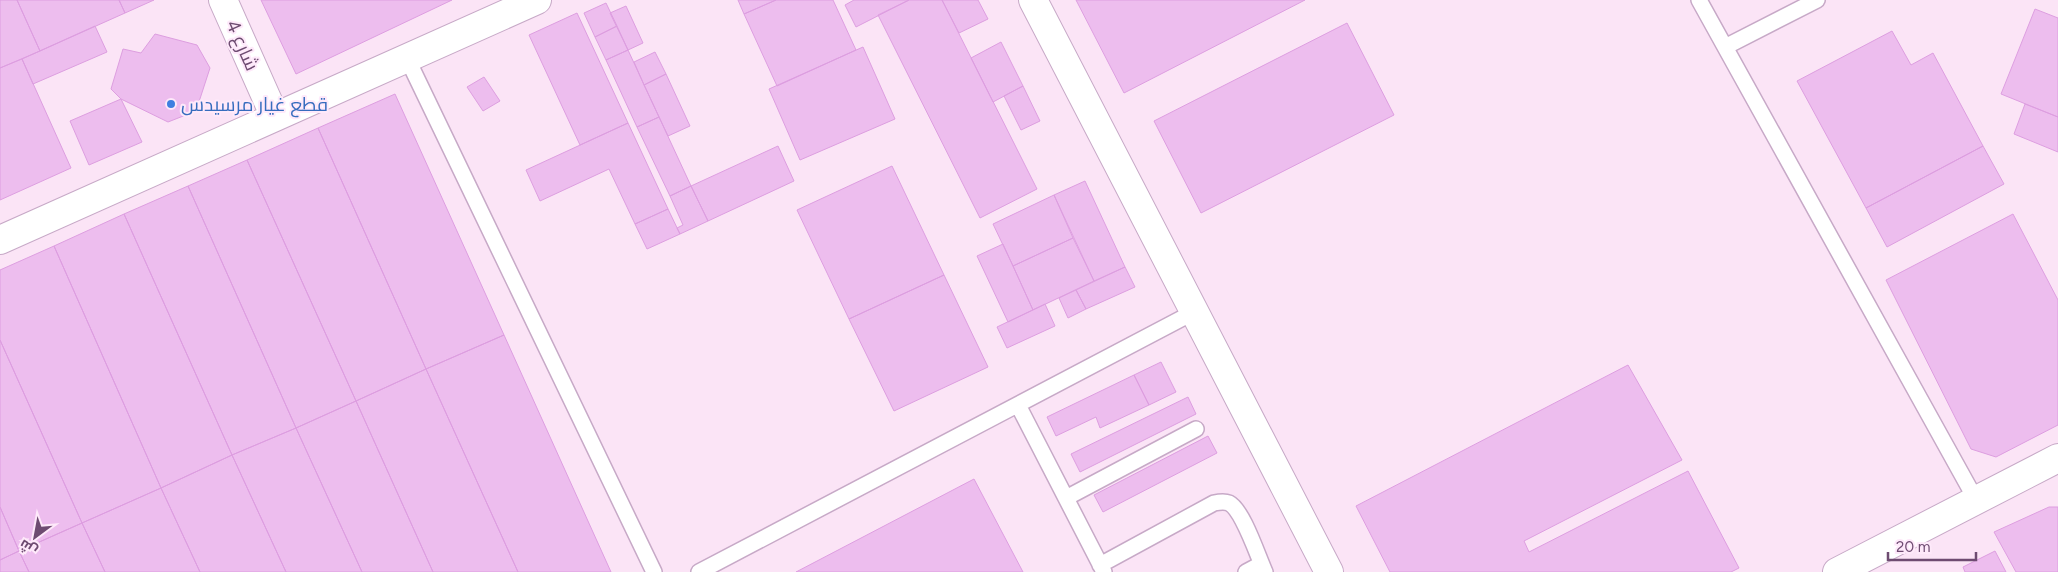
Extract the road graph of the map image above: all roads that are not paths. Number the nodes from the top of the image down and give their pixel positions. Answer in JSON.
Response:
{"nodes":[{"id":1,"x":223,"y":0,"type":"edge"},
{"id":2,"x":537,"y":0,"type":"edge"},
{"id":3,"x":1033,"y":0,"type":"edge"},
{"id":4,"x":1699,"y":0,"type":"edge"},
{"id":5,"x":1817,"y":0,"type":"edge"},
{"id":6,"x":1724,"y":47,"type":"junction"},
{"id":7,"x":407,"y":58,"type":"junction"},
{"id":8,"x":275,"y":116,"type":"junction"},
{"id":9,"x":0,"y":240,"type":"edge"},
{"id":10,"x":1194,"y":312,"type":"junction"},
{"id":11,"x":1018,"y":405,"type":"junction"},
{"id":12,"x":1196,"y":429,"type":"dead end"},
{"id":13,"x":2058,"y":458,"type":"edge"},
{"id":14,"x":1066,"y":498,"type":"junction"},
{"id":15,"x":1976,"y":500,"type":"junction"},
{"id":16,"x":1263,"y":568,"type":"edge"},
{"id":17,"x":1102,"y":569,"type":"edge"},
{"id":18,"x":654,"y":572,"type":"edge"},
{"id":19,"x":699,"y":572,"type":"edge"},
{"id":20,"x":1246,"y":572,"type":"edge"},
{"id":21,"x":1329,"y":572,"type":"edge"},
{"id":22,"x":1837,"y":572,"type":"edge"}],
"edges":[{"from":1,"to":8,"type":"street","name":"شارع 4"},
{"from":2,"to":7,"type":"street"},
{"from":3,"to":10,"type":"street"},
{"from":4,"to":6,"type":"lane"},
{"from":5,"to":6,"type":"lane"},
{"from":6,"to":15,"type":"lane"},
{"from":7,"to":8,"type":"street"},
{"from":7,"to":18,"type":"lane"},
{"from":8,"to":9,"type":"street"},
{"from":10,"to":11,"type":"lane"},
{"from":10,"to":21,"type":"street"},
{"from":11,"to":14,"type":"lane"},
{"from":11,"to":19,"type":"lane"},
{"from":12,"to":14,"type":"lane"},
{"from":13,"to":15,"type":"street"},
{"from":14,"to":17,"type":"lane"},
{"from":15,"to":22,"type":"street"},
{"from":16,"to":17,"type":"lane"},
{"from":16,"to":20,"type":"lane"}]}
